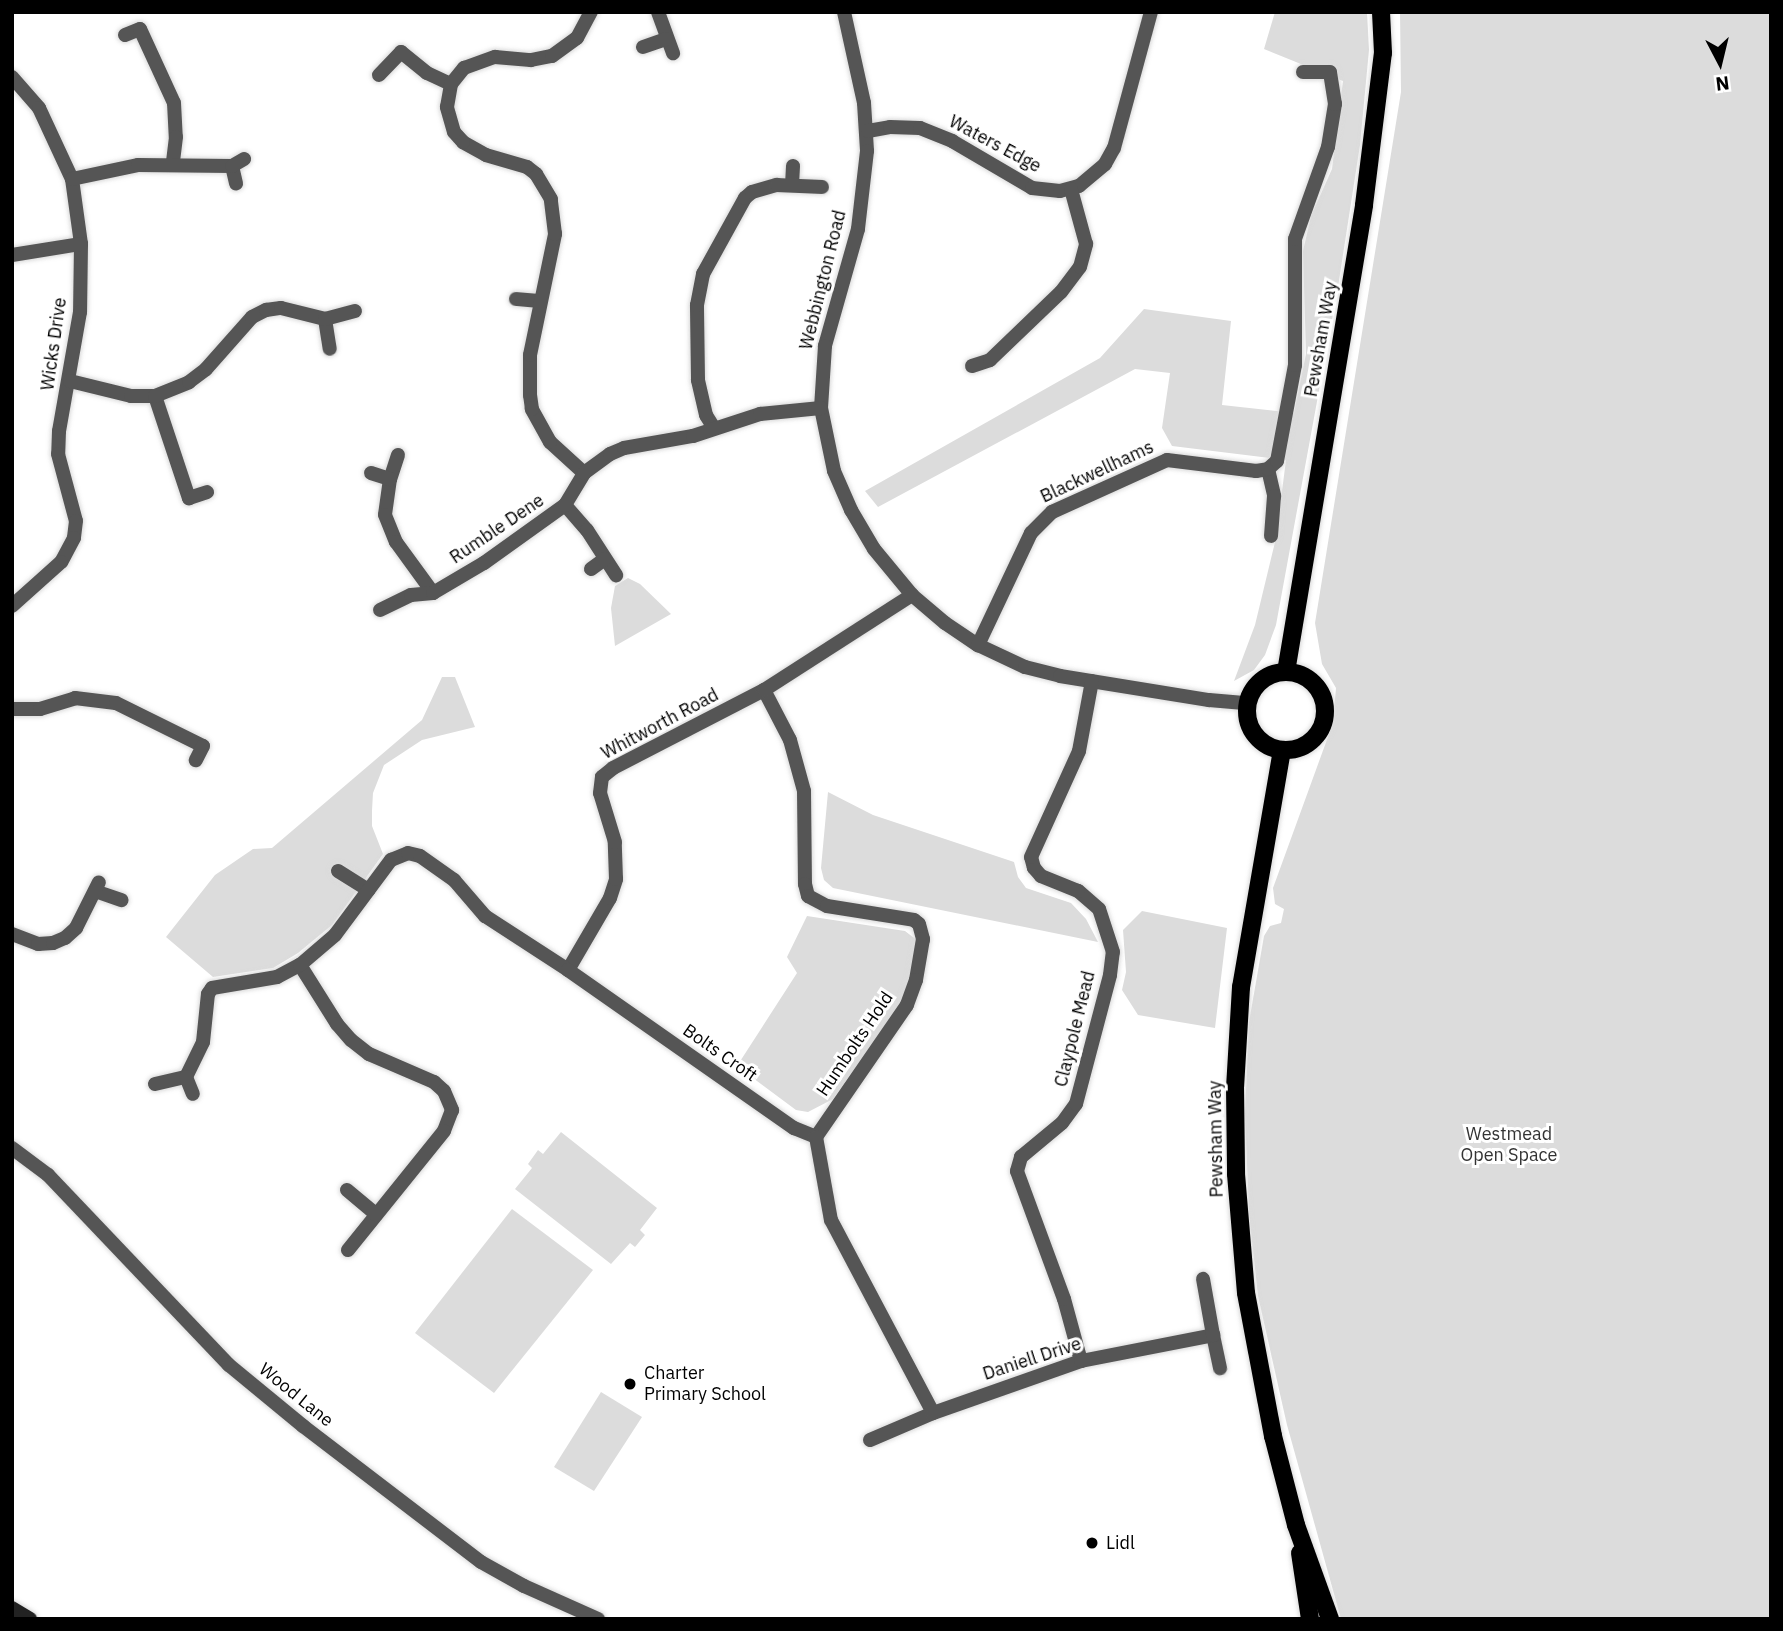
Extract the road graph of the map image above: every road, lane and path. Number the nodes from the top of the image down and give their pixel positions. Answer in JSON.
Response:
{"nodes":[{"id":1,"x":591,"y":12,"type":"edge"},
{"id":2,"x":658,"y":12,"type":"edge"},
{"id":3,"x":844,"y":12,"type":"edge"},
{"id":4,"x":1151,"y":12,"type":"edge"},
{"id":5,"x":1381,"y":12,"type":"edge"},
{"id":6,"x":125,"y":35,"type":"dead end"},
{"id":7,"x":666,"y":39,"type":"junction"},
{"id":8,"x":643,"y":47,"type":"dead end"},
{"id":9,"x":673,"y":53,"type":"dead end"},
{"id":10,"x":1303,"y":72,"type":"dead end"},
{"id":11,"x":379,"y":75,"type":"dead end"},
{"id":12,"x":12,"y":77,"type":"edge"},
{"id":13,"x":451,"y":84,"type":"junction"},
{"id":14,"x":868,"y":131,"type":"junction"},
{"id":15,"x":173,"y":163,"type":"junction"},
{"id":16,"x":793,"y":166,"type":"dead end"},
{"id":17,"x":72,"y":179,"type":"junction"},
{"id":18,"x":236,"y":184,"type":"dead end"},
{"id":19,"x":793,"y":184,"type":"junction"},
{"id":20,"x":822,"y":187,"type":"dead end"},
{"id":21,"x":1071,"y":189,"type":"junction"},
{"id":22,"x":81,"y":244,"type":"junction"},
{"id":23,"x":12,"y":255,"type":"edge"},
{"id":24,"x":516,"y":299,"type":"dead end"},
{"id":25,"x":538,"y":301,"type":"junction"},
{"id":26,"x":355,"y":311,"type":"dead end"},
{"id":27,"x":325,"y":319,"type":"junction"},
{"id":28,"x":330,"y":349,"type":"dead end"},
{"id":29,"x":972,"y":366,"type":"dead end"},
{"id":30,"x":70,"y":381,"type":"junction"},
{"id":31,"x":155,"y":396,"type":"junction"},
{"id":32,"x":821,"y":408,"type":"junction"},
{"id":33,"x":714,"y":428,"type":"junction"},
{"id":34,"x":398,"y":455,"type":"dead end"},
{"id":35,"x":1268,"y":469,"type":"junction"},
{"id":36,"x":583,"y":473,"type":"junction"},
{"id":37,"x":371,"y":474,"type":"dead end"},
{"id":38,"x":390,"y":479,"type":"junction"},
{"id":39,"x":207,"y":492,"type":"dead end"},
{"id":40,"x":565,"y":505,"type":"junction"},
{"id":41,"x":1270,"y":537,"type":"dead end"},
{"id":42,"x":606,"y":559,"type":"junction"},
{"id":43,"x":590,"y":569,"type":"dead end"},
{"id":44,"x":616,"y":575,"type":"dead end"},
{"id":45,"x":433,"y":593,"type":"junction"},
{"id":46,"x":912,"y":595,"type":"junction"},
{"id":47,"x":12,"y":606,"type":"edge"},
{"id":48,"x":380,"y":610,"type":"dead end"},
{"id":49,"x":978,"y":645,"type":"junction"},
{"id":50,"x":1286,"y":672,"type":"junction"},
{"id":51,"x":1092,"y":681,"type":"junction"},
{"id":52,"x":765,"y":690,"type":"junction"},
{"id":53,"x":1247,"y":703,"type":"junction"},
{"id":54,"x":12,"y":709,"type":"edge"},
{"id":55,"x":1282,"y":750,"type":"junction"},
{"id":56,"x":196,"y":760,"type":"dead end"},
{"id":57,"x":338,"y":871,"type":"dead end"},
{"id":58,"x":368,"y":890,"type":"junction"},
{"id":59,"x":121,"y":900,"type":"dead end"},
{"id":60,"x":12,"y":934,"type":"edge"},
{"id":61,"x":300,"y":965,"type":"junction"},
{"id":62,"x":568,"y":970,"type":"junction"},
{"id":63,"x":186,"y":1077,"type":"junction"},
{"id":64,"x":155,"y":1084,"type":"dead end"},
{"id":65,"x":192,"y":1094,"type":"dead end"},
{"id":66,"x":816,"y":1137,"type":"junction"},
{"id":67,"x":12,"y":1148,"type":"edge"},
{"id":68,"x":347,"y":1190,"type":"dead end"},
{"id":69,"x":376,"y":1214,"type":"junction"},
{"id":70,"x":348,"y":1250,"type":"dead end"},
{"id":71,"x":1203,"y":1279,"type":"dead end"},
{"id":72,"x":1213,"y":1335,"type":"junction"},
{"id":73,"x":1080,"y":1361,"type":"junction"},
{"id":74,"x":1220,"y":1368,"type":"dead end"},
{"id":75,"x":933,"y":1413,"type":"junction"},
{"id":76,"x":870,"y":1440,"type":"dead end"},
{"id":77,"x":1296,"y":1525,"type":"junction"},
{"id":78,"x":12,"y":1608,"type":"edge"},
{"id":79,"x":30,"y":1619,"type":"edge"},
{"id":80,"x":598,"y":1619,"type":"edge"},
{"id":81,"x":1310,"y":1619,"type":"edge"},
{"id":82,"x":1330,"y":1619,"type":"edge"}],
"edges":[{"from":1,"to":13,"type":"street"},
{"from":2,"to":7,"type":"street"},
{"from":3,"to":14,"type":"street","name":"Webbington Road"},
{"from":4,"to":21,"type":"street"},
{"from":5,"to":50,"type":"main road","name":"Pewsham Way"},
{"from":6,"to":15,"type":"street"},
{"from":7,"to":8,"type":"street"},
{"from":7,"to":9,"type":"street"},
{"from":10,"to":35,"type":"street"},
{"from":11,"to":13,"type":"street"},
{"from":12,"to":17,"type":"street","name":"Wicks Drive"},
{"from":13,"to":25,"type":"street"},
{"from":14,"to":21,"type":"street","name":"Waters Edge"},
{"from":14,"to":32,"type":"street","name":"Webbington Road"},
{"from":15,"to":17,"type":"street"},
{"from":15,"to":18,"type":"street"},
{"from":16,"to":19,"type":"street"},
{"from":17,"to":22,"type":"street","name":"Wicks Drive"},
{"from":19,"to":20,"type":"street"},
{"from":19,"to":33,"type":"street"},
{"from":21,"to":29,"type":"street"},
{"from":22,"to":23,"type":"street"},
{"from":22,"to":30,"type":"street","name":"Wicks Drive"},
{"from":24,"to":25,"type":"street"},
{"from":25,"to":36,"type":"street"},
{"from":26,"to":27,"type":"street"},
{"from":27,"to":28,"type":"street"},
{"from":27,"to":31,"type":"street"},
{"from":30,"to":31,"type":"street"},
{"from":30,"to":47,"type":"street","name":"Wicks Drive"},
{"from":31,"to":39,"type":"street"},
{"from":32,"to":33,"type":"street"},
{"from":32,"to":46,"type":"street","name":"Webbington Road"},
{"from":33,"to":36,"type":"street"},
{"from":34,"to":38,"type":"street"},
{"from":35,"to":41,"type":"street"},
{"from":35,"to":49,"type":"street","name":"Blackwellhams"},
{"from":36,"to":40,"type":"street","name":"Rumble Dene"},
{"from":37,"to":38,"type":"street"},
{"from":38,"to":45,"type":"street"},
{"from":40,"to":42,"type":"street"},
{"from":40,"to":45,"type":"street","name":"Rumble Dene"},
{"from":42,"to":43,"type":"street"},
{"from":42,"to":44,"type":"street"},
{"from":45,"to":48,"type":"street","name":"Rumble Dene"},
{"from":46,"to":49,"type":"street","name":"Webbington Road"},
{"from":46,"to":52,"type":"street","name":"Whitworth Road"},
{"from":49,"to":51,"type":"street","name":"Webbington Road"},
{"from":50,"to":53,"type":"main road"},
{"from":50,"to":55,"type":"main road"},
{"from":51,"to":53,"type":"street","name":"Webbington Road"},
{"from":51,"to":73,"type":"street","name":"Claypole Mead"},
{"from":52,"to":62,"type":"street","name":"Whitworth Road"},
{"from":52,"to":66,"type":"street","name":"Humbolts Hold"},
{"from":53,"to":55,"type":"main road"},
{"from":54,"to":56,"type":"street"},
{"from":55,"to":77,"type":"main road","name":"Pewsham Way"},
{"from":57,"to":58,"type":"street"},
{"from":58,"to":61,"type":"street","name":"Bolts Croft"},
{"from":58,"to":62,"type":"street","name":"Bolts Croft"},
{"from":59,"to":60,"type":"street"},
{"from":61,"to":63,"type":"street","name":"Bolts Croft"},
{"from":61,"to":69,"type":"street"},
{"from":62,"to":66,"type":"street","name":"Bolts Croft"},
{"from":63,"to":64,"type":"street"},
{"from":63,"to":65,"type":"street"},
{"from":66,"to":75,"type":"street"},
{"from":67,"to":80,"type":"street","name":"Wood Lane"},
{"from":68,"to":69,"type":"street"},
{"from":69,"to":70,"type":"street"},
{"from":71,"to":72,"type":"street"},
{"from":72,"to":73,"type":"street","name":"Daniell Drive"},
{"from":72,"to":74,"type":"street"},
{"from":73,"to":75,"type":"street","name":"Daniell Drive"},
{"from":75,"to":76,"type":"street","name":"Daniell Drive"},
{"from":77,"to":81,"type":"main road","name":"Pewsham Way"},
{"from":77,"to":82,"type":"main road","name":"Pewsham Way"},
{"from":78,"to":79,"type":"street"}]}
